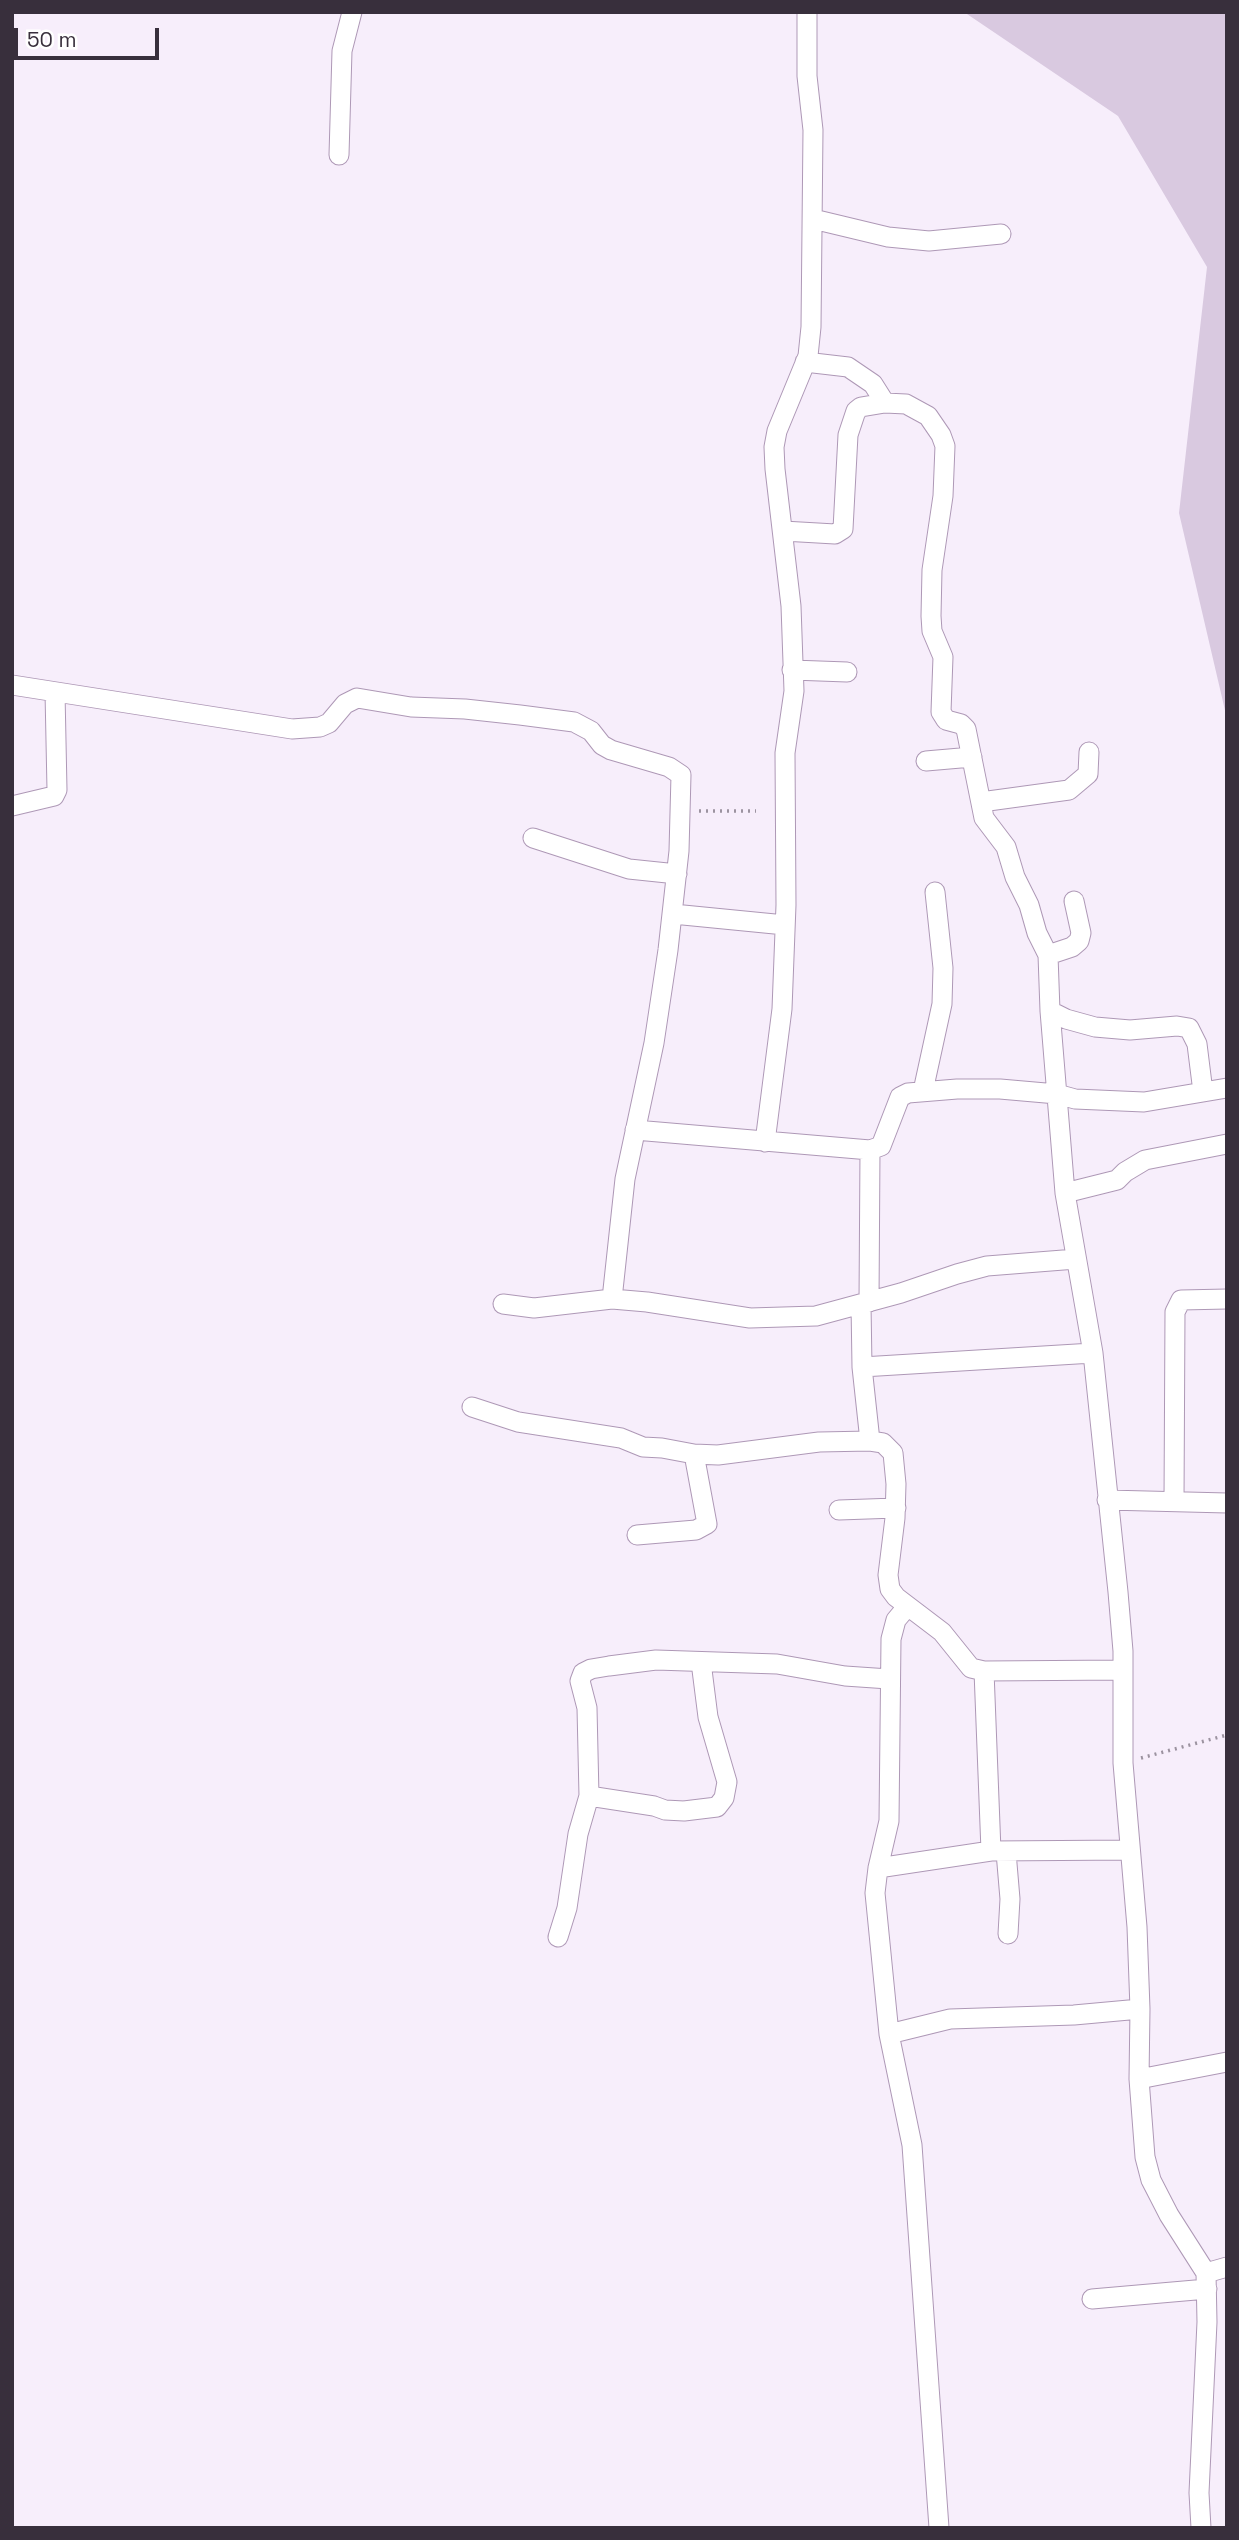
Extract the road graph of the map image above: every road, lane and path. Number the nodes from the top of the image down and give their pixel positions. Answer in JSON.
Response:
{"nodes":[{"id":1,"x":352,"y":12,"type":"edge"},
{"id":2,"x":807,"y":12,"type":"edge"},
{"id":3,"x":339,"y":155,"type":"dead end"},
{"id":4,"x":813,"y":219,"type":"junction"},
{"id":5,"x":1002,"y":234,"type":"dead end"},
{"id":6,"x":805,"y":362,"type":"junction"},
{"id":7,"x":886,"y":403,"type":"junction"},
{"id":8,"x":783,"y":531,"type":"junction"},
{"id":9,"x":792,"y":670,"type":"junction"},
{"id":10,"x":847,"y":672,"type":"dead end"},
{"id":11,"x":12,"y":685,"type":"edge"},
{"id":12,"x":55,"y":692,"type":"junction"},
{"id":13,"x":1089,"y":752,"type":"dead end"},
{"id":14,"x":972,"y":757,"type":"junction"},
{"id":15,"x":926,"y":761,"type":"dead end"},
{"id":16,"x":981,"y":802,"type":"junction"},
{"id":17,"x":12,"y":806,"type":"edge"},
{"id":18,"x":680,"y":811,"type":"junction"},
{"id":19,"x":756,"y":811,"type":"dead end"},
{"id":20,"x":533,"y":838,"type":"dead end"},
{"id":21,"x":677,"y":874,"type":"junction"},
{"id":22,"x":935,"y":892,"type":"dead end"},
{"id":23,"x":1074,"y":901,"type":"dead end"},
{"id":24,"x":673,"y":914,"type":"junction"},
{"id":25,"x":785,"y":925,"type":"junction"},
{"id":26,"x":1048,"y":955,"type":"junction"},
{"id":27,"x":1050,"y":1011,"type":"junction"},
{"id":28,"x":1227,"y":1088,"type":"edge"},
{"id":29,"x":923,"y":1091,"type":"junction"},
{"id":30,"x":1203,"y":1093,"type":"junction"},
{"id":31,"x":1057,"y":1094,"type":"junction"},
{"id":32,"x":635,"y":1130,"type":"junction"},
{"id":33,"x":765,"y":1142,"type":"junction"},
{"id":34,"x":1227,"y":1144,"type":"edge"},
{"id":35,"x":870,"y":1150,"type":"junction"},
{"id":36,"x":1065,"y":1194,"type":"junction"},
{"id":37,"x":1076,"y":1259,"type":"junction"},
{"id":38,"x":612,"y":1299,"type":"junction"},
{"id":39,"x":1227,"y":1299,"type":"edge"},
{"id":40,"x":865,"y":1303,"type":"junction"},
{"id":41,"x":503,"y":1304,"type":"dead end"},
{"id":42,"x":1093,"y":1353,"type":"junction"},
{"id":43,"x":862,"y":1367,"type":"junction"},
{"id":44,"x":472,"y":1407,"type":"dead end"},
{"id":45,"x":870,"y":1441,"type":"junction"},
{"id":46,"x":694,"y":1454,"type":"junction"},
{"id":47,"x":1107,"y":1500,"type":"junction"},
{"id":48,"x":1174,"y":1502,"type":"junction"},
{"id":49,"x":1227,"y":1503,"type":"edge"},
{"id":50,"x":896,"y":1508,"type":"junction"},
{"id":51,"x":839,"y":1510,"type":"dead end"},
{"id":52,"x":638,"y":1535,"type":"dead end"},
{"id":53,"x":907,"y":1606,"type":"junction"},
{"id":54,"x":701,"y":1662,"type":"junction"},
{"id":55,"x":1123,"y":1670,"type":"junction"},
{"id":56,"x":984,"y":1671,"type":"junction"},
{"id":57,"x":889,"y":1679,"type":"junction"},
{"id":58,"x":1227,"y":1735,"type":"edge"},
{"id":59,"x":1123,"y":1763,"type":"junction"},
{"id":60,"x":589,"y":1796,"type":"junction"},
{"id":61,"x":1130,"y":1850,"type":"junction"},
{"id":62,"x":999,"y":1851,"type":"junction"},
{"id":63,"x":878,"y":1868,"type":"junction"},
{"id":64,"x":1008,"y":1934,"type":"dead end"},
{"id":65,"x":558,"y":1937,"type":"dead end"},
{"id":66,"x":1140,"y":2009,"type":"junction"},
{"id":67,"x":888,"y":2034,"type":"junction"},
{"id":68,"x":1227,"y":2062,"type":"edge"},
{"id":69,"x":1139,"y":2079,"type":"junction"},
{"id":70,"x":1227,"y":2267,"type":"edge"},
{"id":71,"x":1206,"y":2281,"type":"junction"},
{"id":72,"x":1092,"y":2299,"type":"dead end"},
{"id":73,"x":939,"y":2528,"type":"edge"},
{"id":74,"x":1201,"y":2528,"type":"edge"}],
"edges":[{"from":1,"to":3,"type":"street"},
{"from":2,"to":4,"type":"street"},
{"from":4,"to":5,"type":"street"},
{"from":4,"to":6,"type":"street"},
{"from":6,"to":7,"type":"street"},
{"from":6,"to":8,"type":"street"},
{"from":7,"to":8,"type":"street"},
{"from":7,"to":14,"type":"street"},
{"from":8,"to":9,"type":"street"},
{"from":9,"to":10,"type":"street"},
{"from":9,"to":25,"type":"street"},
{"from":11,"to":12,"type":"street"},
{"from":12,"to":17,"type":"street"},
{"from":12,"to":18,"type":"street"},
{"from":13,"to":16,"type":"street"},
{"from":14,"to":15,"type":"street"},
{"from":14,"to":16,"type":"street"},
{"from":16,"to":26,"type":"street"},
{"from":18,"to":19,"type":"path"},
{"from":18,"to":21,"type":"street"},
{"from":20,"to":21,"type":"street"},
{"from":21,"to":24,"type":"street"},
{"from":22,"to":29,"type":"street"},
{"from":23,"to":26,"type":"street"},
{"from":24,"to":25,"type":"street"},
{"from":24,"to":32,"type":"street"},
{"from":25,"to":33,"type":"street"},
{"from":26,"to":27,"type":"street"},
{"from":27,"to":30,"type":"street"},
{"from":27,"to":31,"type":"street"},
{"from":28,"to":30,"type":"street"},
{"from":29,"to":31,"type":"street"},
{"from":29,"to":35,"type":"street"},
{"from":30,"to":31,"type":"street"},
{"from":31,"to":36,"type":"street"},
{"from":32,"to":33,"type":"street"},
{"from":32,"to":38,"type":"street"},
{"from":33,"to":35,"type":"street"},
{"from":34,"to":36,"type":"street"},
{"from":35,"to":40,"type":"street"},
{"from":36,"to":37,"type":"street"},
{"from":37,"to":40,"type":"street"},
{"from":37,"to":42,"type":"street"},
{"from":38,"to":40,"type":"street"},
{"from":38,"to":41,"type":"street"},
{"from":39,"to":48,"type":"street"},
{"from":40,"to":43,"type":"street"},
{"from":42,"to":43,"type":"street"},
{"from":42,"to":47,"type":"street"},
{"from":43,"to":45,"type":"street"},
{"from":44,"to":46,"type":"street"},
{"from":45,"to":46,"type":"street"},
{"from":45,"to":50,"type":"street"},
{"from":46,"to":52,"type":"street"},
{"from":47,"to":48,"type":"street"},
{"from":47,"to":55,"type":"street"},
{"from":48,"to":49,"type":"street"},
{"from":50,"to":51,"type":"street"},
{"from":50,"to":53,"type":"street"},
{"from":53,"to":56,"type":"street"},
{"from":53,"to":57,"type":"street"},
{"from":54,"to":57,"type":"street"},
{"from":54,"to":60,"type":"street"},
{"from":54,"to":60,"type":"street"},
{"from":55,"to":56,"type":"street"},
{"from":55,"to":59,"type":"street"},
{"from":56,"to":62,"type":"street"},
{"from":57,"to":63,"type":"street"},
{"from":58,"to":59,"type":"path"},
{"from":59,"to":61,"type":"street"},
{"from":60,"to":65,"type":"street"},
{"from":61,"to":62,"type":"street"},
{"from":61,"to":66,"type":"street"},
{"from":62,"to":63,"type":"street"},
{"from":62,"to":64,"type":"street"},
{"from":63,"to":67,"type":"street"},
{"from":66,"to":67,"type":"street"},
{"from":66,"to":69,"type":"street"},
{"from":67,"to":73,"type":"street"},
{"from":68,"to":69,"type":"street"},
{"from":69,"to":71,"type":"street"},
{"from":70,"to":71,"type":"street"},
{"from":71,"to":72,"type":"street"},
{"from":71,"to":74,"type":"street"}]}
